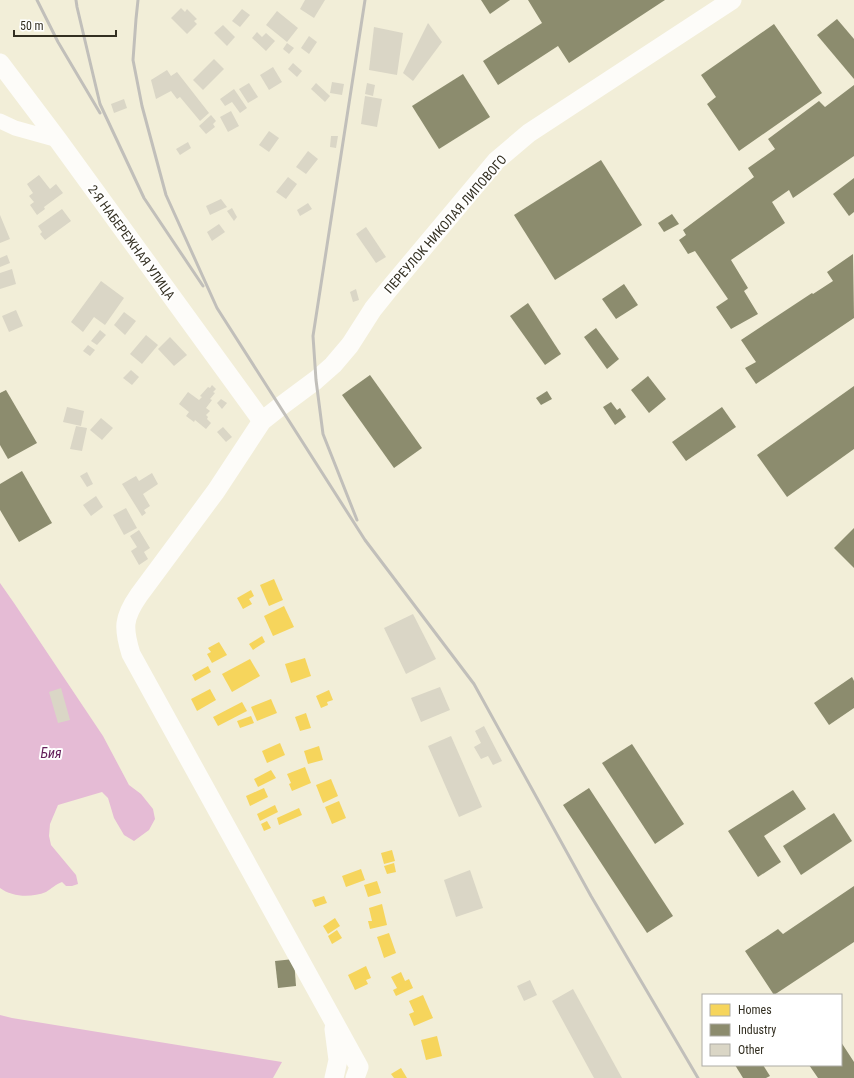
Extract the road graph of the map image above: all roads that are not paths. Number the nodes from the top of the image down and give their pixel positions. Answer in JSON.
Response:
{"nodes":[{"id":1,"x":732,"y":0,"type":"edge"},
{"id":2,"x":0,"y":63,"type":"edge"},
{"id":3,"x":0,"y":121,"type":"edge"},
{"id":4,"x":58,"y":140,"type":"junction"},
{"id":5,"x":262,"y":421,"type":"junction"},
{"id":6,"x":333,"y":1020,"type":"junction"},
{"id":7,"x":334,"y":1078,"type":"edge"},
{"id":8,"x":355,"y":1078,"type":"edge"}],
"edges":[{"from":1,"to":5,"type":"street","name":"ПЕРЕУЛОК НИКОЛАЯ ЛИПОВОГО"},
{"from":2,"to":4,"type":"street","name":"2-Я НАБЕРЕЖНАЯ УЛИЦА"},
{"from":3,"to":4,"type":"street"},
{"from":4,"to":5,"type":"street","name":"2-Я НАБЕРЕЖНАЯ УЛИЦА"},
{"from":5,"to":6,"type":"street","name":"ПЕРЕУЛОК НИКОЛАЯ ЛИПОВОГО"},
{"from":6,"to":7,"type":"street"},
{"from":6,"to":8,"type":"street","name":"ПЕРЕУЛОК НИКОЛАЯ ЛИПОВОГО"}]}
